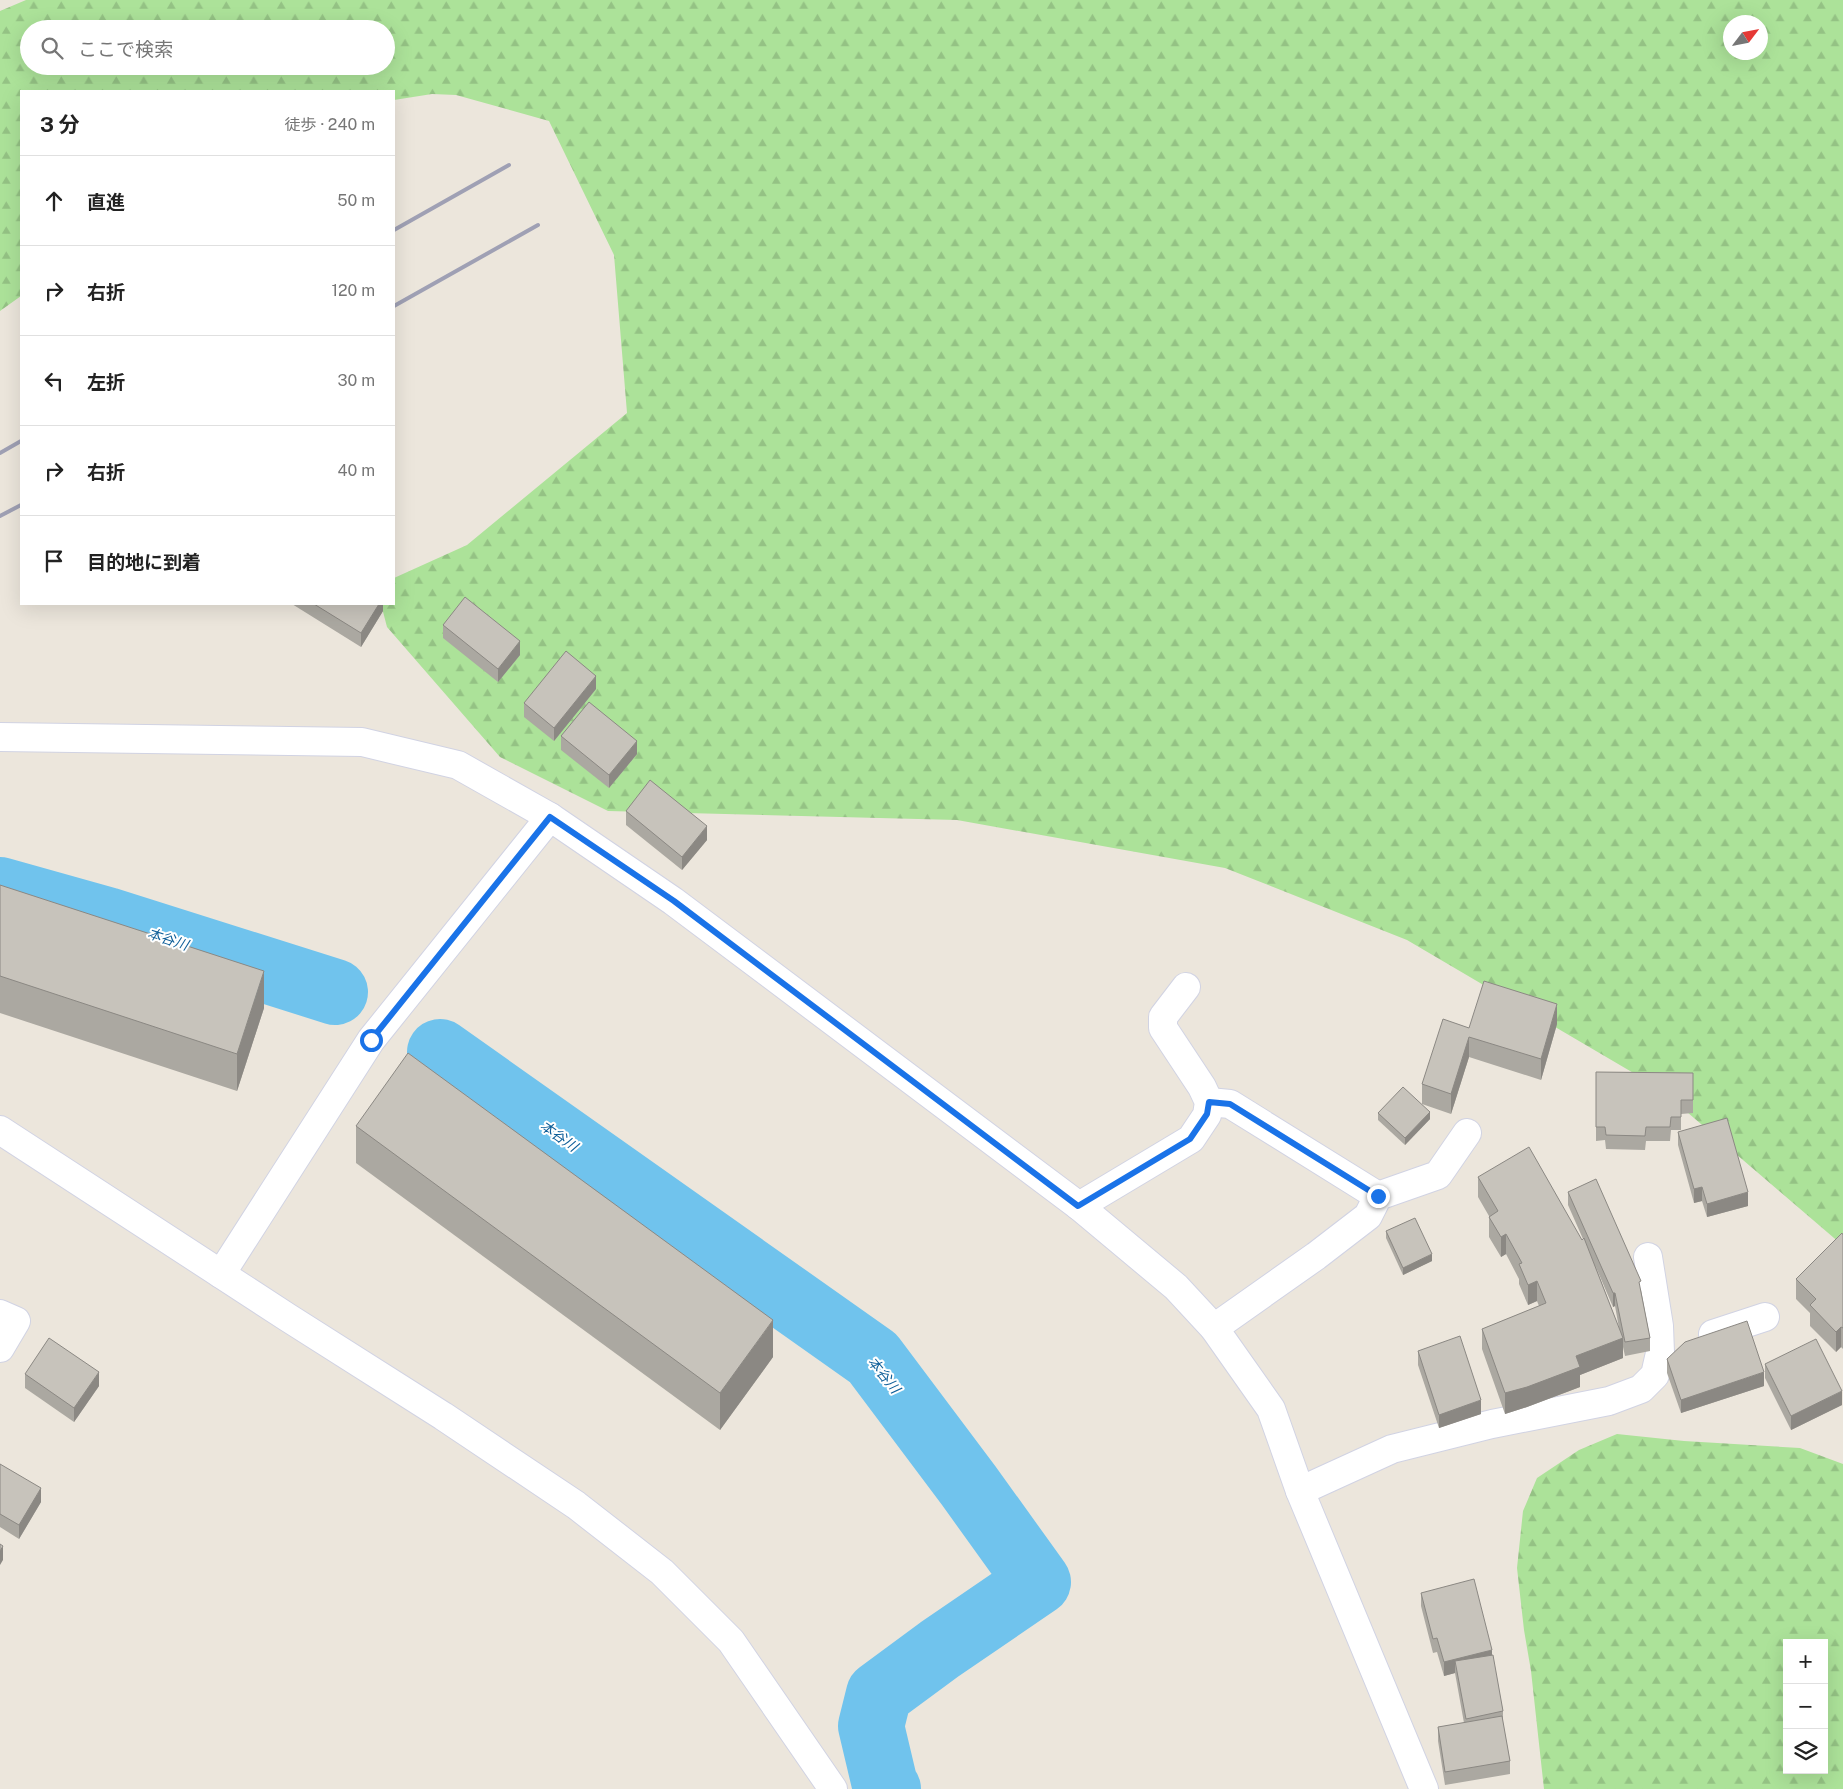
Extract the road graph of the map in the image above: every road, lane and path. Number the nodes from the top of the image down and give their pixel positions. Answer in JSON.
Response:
{"nodes":[{"id":1,"x":0,"y":737,"type":"edge"},
{"id":2,"x":550,"y":817,"type":"junction"},
{"id":3,"x":1186,"y":987,"type":"dead end"},
{"id":4,"x":1209,"y":1102,"type":"junction"},
{"id":5,"x":0,"y":1130,"type":"edge"},
{"id":6,"x":1467,"y":1133,"type":"dead end"},
{"id":7,"x":1378,"y":1196,"type":"junction"},
{"id":8,"x":1078,"y":1206,"type":"junction"},
{"id":9,"x":1648,"y":1257,"type":"dead end"},
{"id":10,"x":221,"y":1274,"type":"junction"},
{"id":11,"x":0,"y":1314,"type":"edge"},
{"id":12,"x":1765,"y":1317,"type":"dead end"},
{"id":13,"x":1214,"y":1328,"type":"junction"},
{"id":14,"x":0,"y":1348,"type":"edge"},
{"id":15,"x":1660,"y":1353,"type":"junction"},
{"id":16,"x":1300,"y":1491,"type":"junction"},
{"id":17,"x":833,"y":1789,"type":"edge"},
{"id":18,"x":1424,"y":1789,"type":"edge"}],
"edges":[{"from":1,"to":2,"type":"street"},
{"from":2,"to":8,"type":"street"},
{"from":2,"to":10,"type":"street"},
{"from":3,"to":4,"type":"street"},
{"from":4,"to":7,"type":"street"},
{"from":4,"to":8,"type":"street"},
{"from":5,"to":10,"type":"street"},
{"from":6,"to":7,"type":"street"},
{"from":7,"to":13,"type":"street"},
{"from":8,"to":13,"type":"street"},
{"from":9,"to":15,"type":"street"},
{"from":10,"to":17,"type":"street"},
{"from":11,"to":14,"type":"street"},
{"from":12,"to":15,"type":"street"},
{"from":13,"to":16,"type":"street"},
{"from":15,"to":16,"type":"street"},
{"from":16,"to":18,"type":"street"}]}
